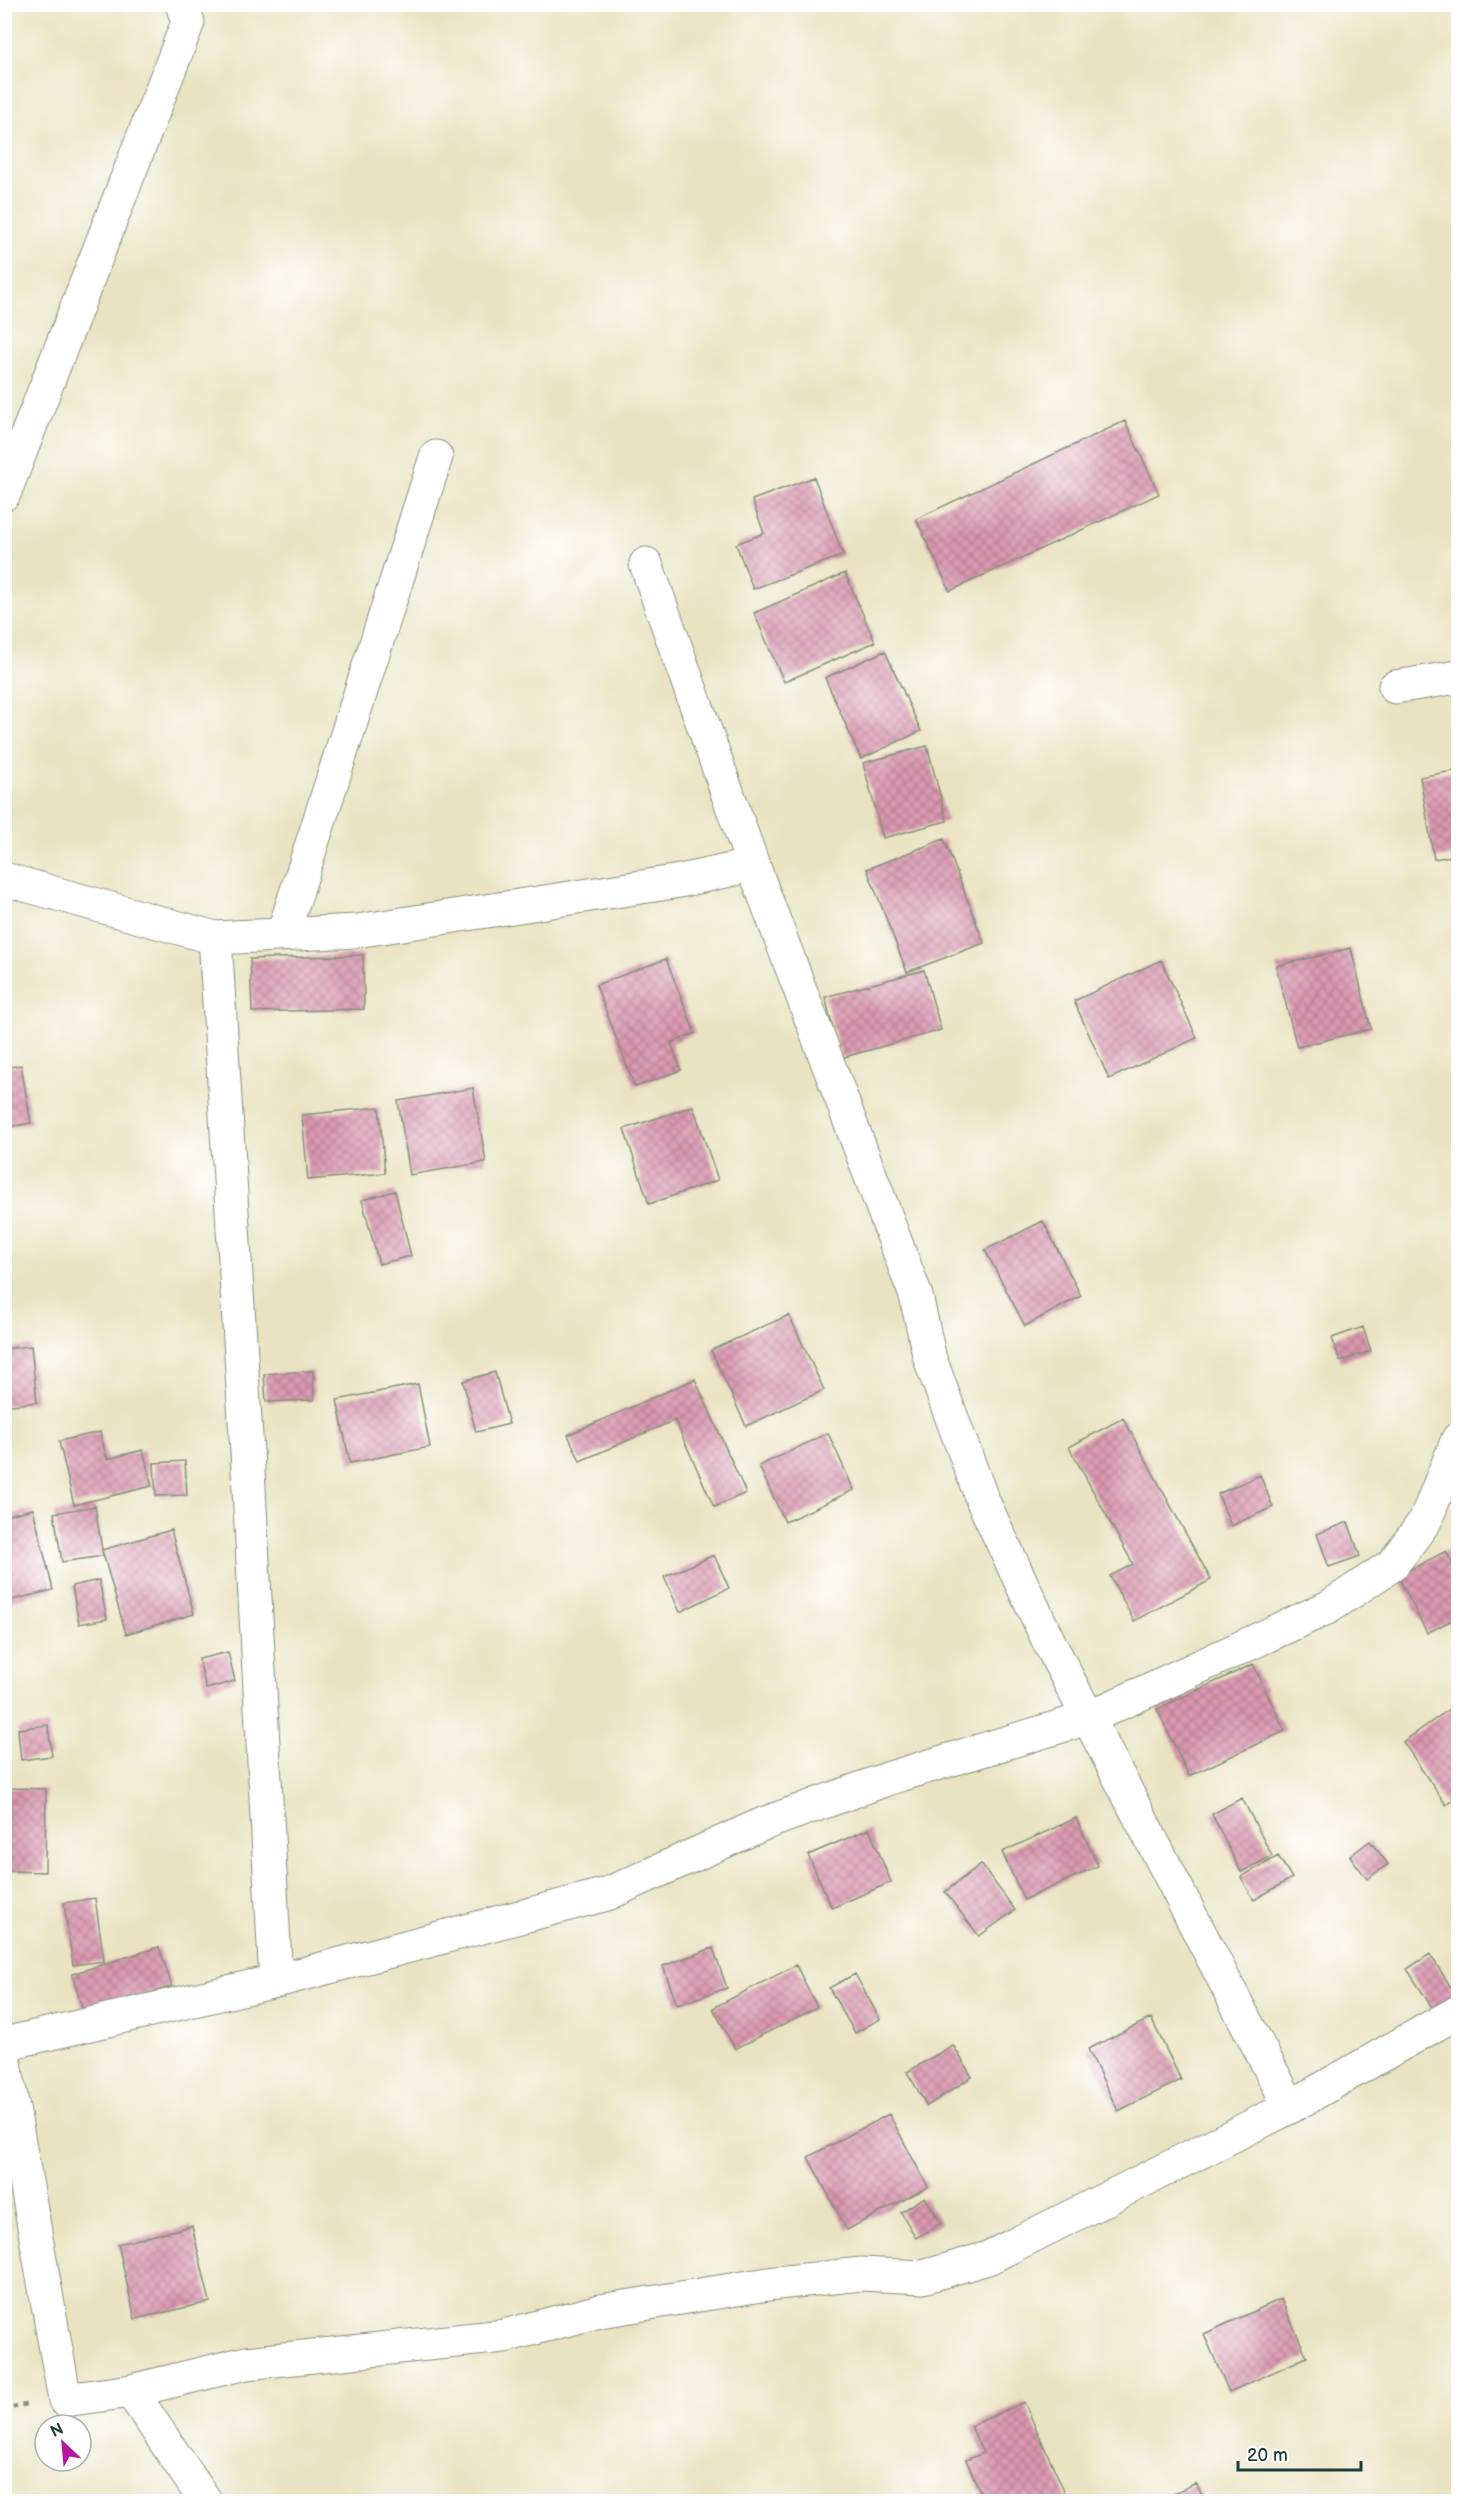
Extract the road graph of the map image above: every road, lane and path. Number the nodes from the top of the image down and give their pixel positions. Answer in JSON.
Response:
{"nodes":[{"id":1,"x":182,"y":4,"type":"edge"},
{"id":2,"x":436,"y":457,"type":"dead end"},
{"id":3,"x":4,"y":494,"type":"edge"},
{"id":4,"x":646,"y":564,"type":"dead end"},
{"id":5,"x":1458,"y":677,"type":"edge"},
{"id":6,"x":1395,"y":687,"type":"dead end"},
{"id":7,"x":753,"y":865,"type":"junction"},
{"id":8,"x":4,"y":879,"type":"edge"},
{"id":9,"x":283,"y":934,"type":"junction"},
{"id":10,"x":216,"y":938,"type":"junction"},
{"id":11,"x":1458,"y":1438,"type":"edge"},
{"id":12,"x":1088,"y":1718,"type":"junction"},
{"id":13,"x":276,"y":1982,"type":"junction"},
{"id":14,"x":1458,"y":2012,"type":"edge"},
{"id":15,"x":4,"y":2044,"type":"edge"},
{"id":16,"x":4,"y":2058,"type":"edge"},
{"id":17,"x":1290,"y":2108,"type":"junction"},
{"id":18,"x":131,"y":2391,"type":"junction"},
{"id":19,"x":206,"y":2502,"type":"edge"}],
"edges":[{"from":1,"to":3,"type":"street"},
{"from":2,"to":9,"type":"street"},
{"from":4,"to":7,"type":"street"},
{"from":5,"to":6,"type":"street"},
{"from":7,"to":9,"type":"street"},
{"from":7,"to":12,"type":"street"},
{"from":8,"to":10,"type":"street"},
{"from":9,"to":10,"type":"street"},
{"from":10,"to":13,"type":"street"},
{"from":11,"to":12,"type":"street"},
{"from":12,"to":13,"type":"street"},
{"from":12,"to":17,"type":"street"},
{"from":13,"to":15,"type":"street"},
{"from":14,"to":17,"type":"street"},
{"from":16,"to":18,"type":"street"},
{"from":17,"to":18,"type":"street"},
{"from":18,"to":19,"type":"street"}]}
